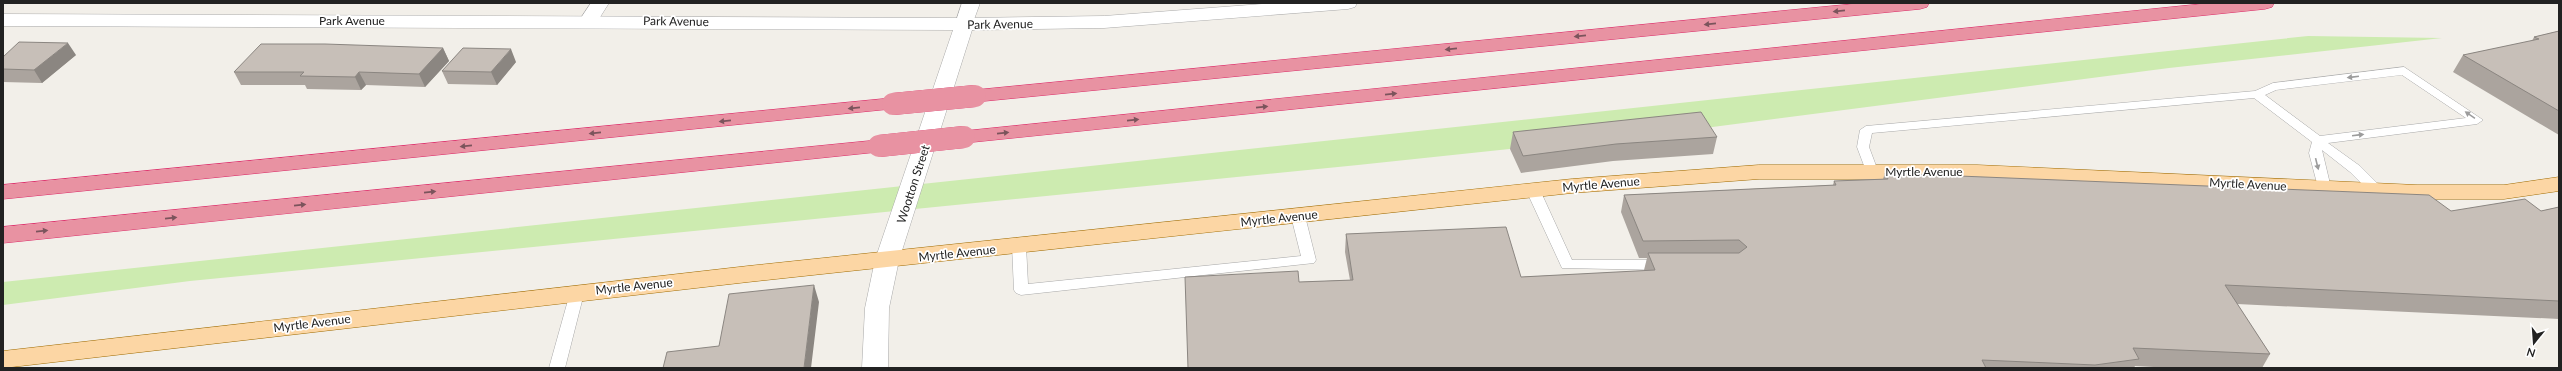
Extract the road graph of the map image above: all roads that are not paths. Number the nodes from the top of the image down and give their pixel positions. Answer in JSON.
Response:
{"nodes":[{"id":1,"x":600,"y":3,"type":"edge"},
{"id":2,"x":971,"y":3,"type":"edge"},
{"id":3,"x":1348,"y":3,"type":"edge"},
{"id":4,"x":1920,"y":3,"type":"edge"},
{"id":5,"x":2265,"y":3,"type":"edge"},
{"id":6,"x":3,"y":20,"type":"edge"},
{"id":7,"x":588,"y":21,"type":"junction"},
{"id":8,"x":964,"y":24,"type":"junction"},
{"id":9,"x":2257,"y":94,"type":"junction"},
{"id":10,"x":2319,"y":140,"type":"junction"},
{"id":11,"x":1872,"y":171,"type":"junction"},
{"id":12,"x":2559,"y":184,"type":"edge"},
{"id":13,"x":2324,"y":188,"type":"junction"},
{"id":14,"x":1533,"y":190,"type":"junction"},
{"id":15,"x":2376,"y":190,"type":"junction"},
{"id":16,"x":3,"y":192,"type":"edge"},
{"id":17,"x":1298,"y":216,"type":"junction"},
{"id":18,"x":3,"y":235,"type":"edge"},
{"id":19,"x":1019,"y":246,"type":"junction"},
{"id":20,"x":887,"y":260,"type":"junction"},
{"id":21,"x":1679,"y":265,"type":"edge"},
{"id":22,"x":577,"y":293,"type":"junction"},
{"id":23,"x":3,"y":360,"type":"edge"},
{"id":24,"x":557,"y":368,"type":"edge"},
{"id":25,"x":875,"y":368,"type":"edge"}],
"edges":[{"from":1,"to":7,"type":"street"},
{"from":2,"to":8,"type":"street","name":"Wootton Street"},
{"from":3,"to":8,"type":"street","name":"Park Avenue"},
{"from":4,"to":16,"type":"highway","one_way":true,"bridge":true},
{"from":18,"to":5,"type":"highway","one_way":true,"bridge":true},
{"from":6,"to":7,"type":"street","name":"Park Avenue"},
{"from":7,"to":8,"type":"street","name":"Park Avenue"},
{"from":8,"to":20,"type":"street","name":"Wootton Street"},
{"from":9,"to":10,"type":"lane"},
{"from":10,"to":9,"type":"lane","one_way":true},
{"from":9,"to":11,"type":"lane"},
{"from":10,"to":13,"type":"lane","one_way":true},
{"from":10,"to":15,"type":"lane"},
{"from":11,"to":13,"type":"main road","name":"Myrtle Avenue"},
{"from":11,"to":14,"type":"main road","name":"Myrtle Avenue"},
{"from":12,"to":15,"type":"main road","name":"Myrtle Avenue"},
{"from":13,"to":15,"type":"main road","name":"Myrtle Avenue"},
{"from":14,"to":17,"type":"main road","name":"Myrtle Avenue"},
{"from":14,"to":21,"type":"lane"},
{"from":17,"to":19,"type":"main road","name":"Myrtle Avenue"},
{"from":17,"to":19,"type":"lane"},
{"from":19,"to":20,"type":"main road","name":"Myrtle Avenue"},
{"from":20,"to":22,"type":"main road","name":"Myrtle Avenue"},
{"from":20,"to":25,"type":"street","name":"Wootton Street"},
{"from":22,"to":23,"type":"main road","name":"Myrtle Avenue"},
{"from":22,"to":24,"type":"lane"}]}
